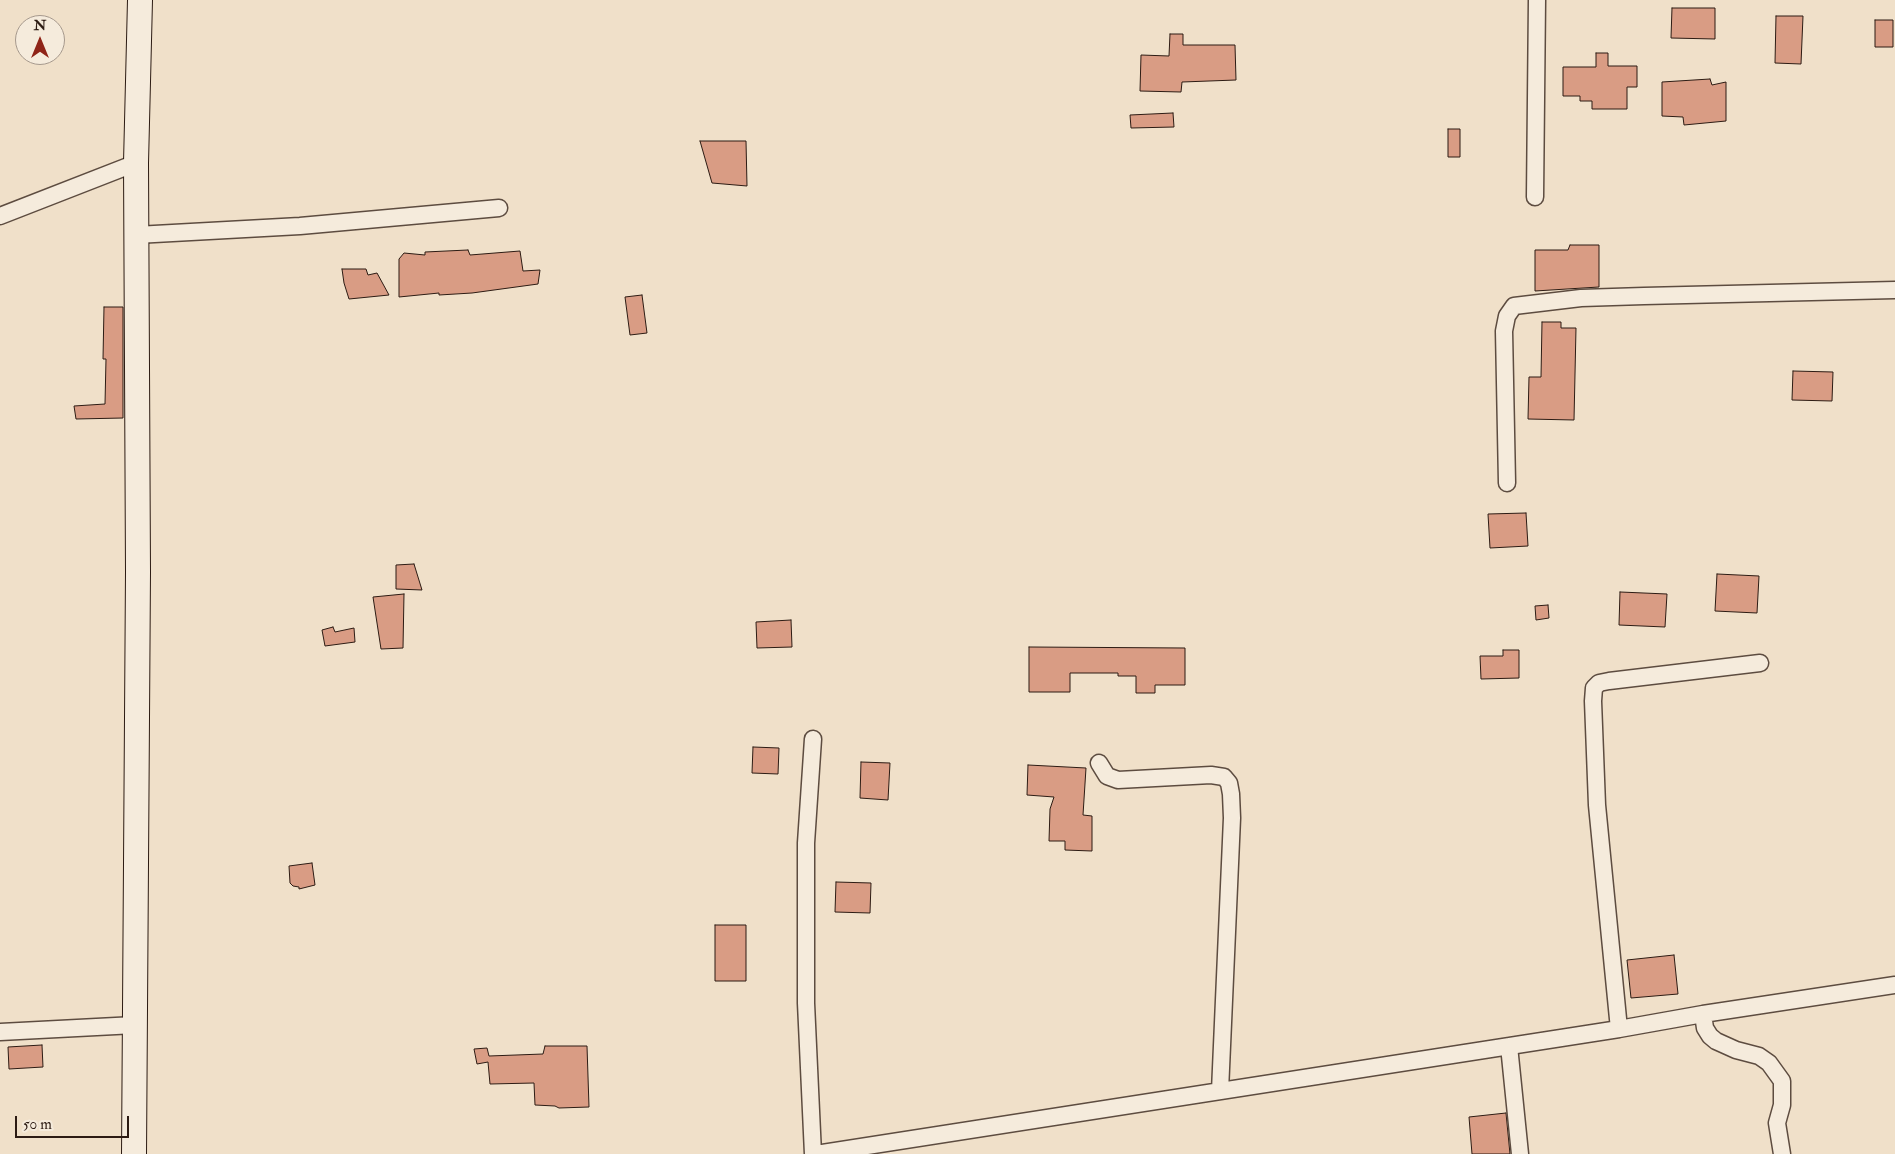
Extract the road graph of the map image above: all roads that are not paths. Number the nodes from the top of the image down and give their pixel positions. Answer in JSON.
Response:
{"nodes":[{"id":1,"x":140,"y":0,"type":"edge"},
{"id":2,"x":1537,"y":0,"type":"edge"},
{"id":3,"x":136,"y":163,"type":"junction"},
{"id":4,"x":1535,"y":197,"type":"dead end"},
{"id":5,"x":499,"y":208,"type":"dead end"},
{"id":6,"x":0,"y":216,"type":"edge"},
{"id":7,"x":136,"y":235,"type":"junction"},
{"id":8,"x":1895,"y":290,"type":"edge"},
{"id":9,"x":1507,"y":483,"type":"dead end"},
{"id":10,"x":1760,"y":663,"type":"dead end"},
{"id":11,"x":813,"y":738,"type":"dead end"},
{"id":12,"x":1098,"y":763,"type":"dead end"},
{"id":13,"x":1895,"y":985,"type":"edge"},
{"id":14,"x":1703,"y":1014,"type":"junction"},
{"id":15,"x":135,"y":1025,"type":"junction"},
{"id":16,"x":1619,"y":1029,"type":"junction"},
{"id":17,"x":0,"y":1032,"type":"edge"},
{"id":18,"x":1509,"y":1046,"type":"junction"},
{"id":19,"x":1220,"y":1091,"type":"junction"},
{"id":20,"x":134,"y":1154,"type":"edge"},
{"id":21,"x":814,"y":1154,"type":"edge"},
{"id":22,"x":1520,"y":1154,"type":"edge"},
{"id":23,"x":1782,"y":1154,"type":"edge"}],
"edges":[{"from":1,"to":3,"type":"street"},
{"from":2,"to":4,"type":"street"},
{"from":3,"to":6,"type":"street"},
{"from":3,"to":7,"type":"street"},
{"from":5,"to":7,"type":"street"},
{"from":7,"to":15,"type":"street"},
{"from":8,"to":9,"type":"street"},
{"from":10,"to":16,"type":"street"},
{"from":11,"to":21,"type":"street"},
{"from":12,"to":19,"type":"street"},
{"from":13,"to":14,"type":"street"},
{"from":14,"to":16,"type":"street"},
{"from":14,"to":23,"type":"street"},
{"from":15,"to":17,"type":"street"},
{"from":15,"to":20,"type":"street"},
{"from":16,"to":18,"type":"street"},
{"from":18,"to":19,"type":"street"},
{"from":18,"to":22,"type":"street"},
{"from":19,"to":21,"type":"street"}]}
